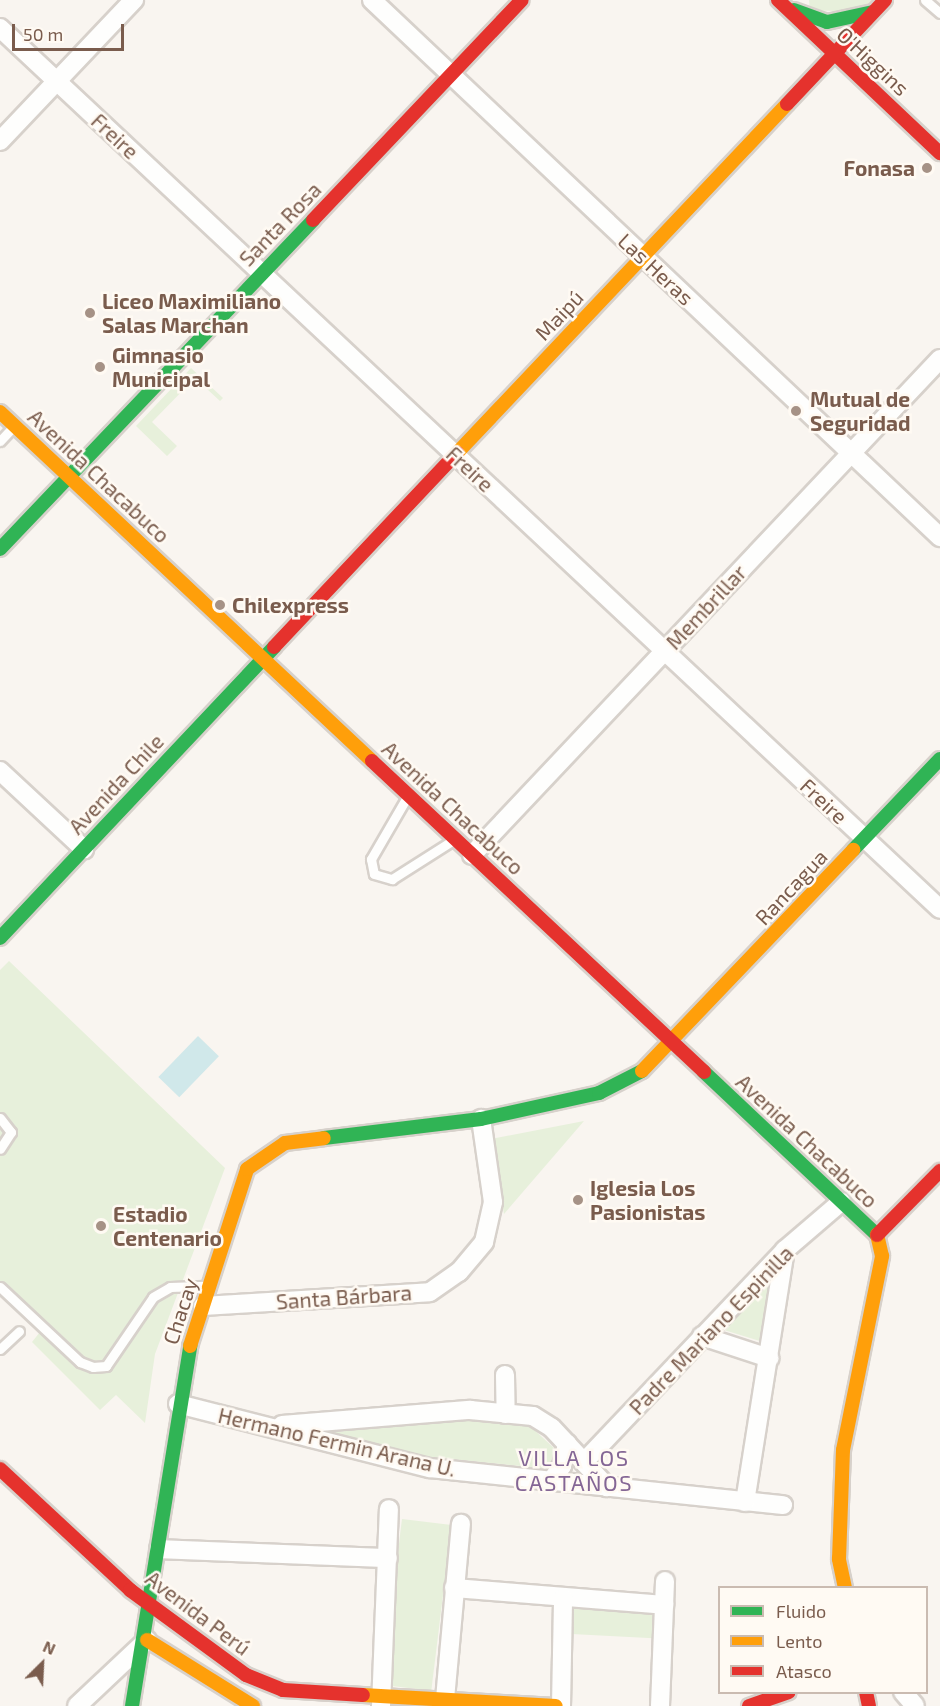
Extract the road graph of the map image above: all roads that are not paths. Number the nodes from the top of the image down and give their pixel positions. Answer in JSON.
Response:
{"nodes":[{"id":1,"x":134,"y":0,"type":"edge"},
{"id":2,"x":372,"y":0,"type":"edge"},
{"id":3,"x":522,"y":0,"type":"edge"},
{"id":4,"x":885,"y":0,"type":"edge"},
{"id":5,"x":925,"y":0,"type":"edge"},
{"id":6,"x":780,"y":3,"type":"edge"},
{"id":7,"x":876,"y":11,"type":"junction"},
{"id":8,"x":940,"y":13,"type":"edge"},
{"id":9,"x":0,"y":28,"type":"edge"},
{"id":10,"x":835,"y":53,"type":"junction"},
{"id":11,"x":451,"y":75,"type":"junction"},
{"id":12,"x":57,"y":81,"type":"junction"},
{"id":13,"x":0,"y":141,"type":"edge"},
{"id":14,"x":940,"y":153,"type":"edge"},
{"id":15,"x":643,"y":256,"type":"junction"},
{"id":16,"x":262,"y":273,"type":"junction"},
{"id":17,"x":940,"y":359,"type":"edge"},
{"id":18,"x":0,"y":412,"type":"edge"},
{"id":19,"x":14,"y":426,"type":"junction"},
{"id":20,"x":0,"y":441,"type":"edge"},
{"id":21,"x":851,"y":453,"type":"junction"},
{"id":22,"x":456,"y":455,"type":"junction"},
{"id":23,"x":69,"y":476,"type":"junction"},
{"id":24,"x":940,"y":537,"type":"edge"},
{"id":25,"x":0,"y":549,"type":"edge"},
{"id":26,"x":664,"y":651,"type":"junction"},
{"id":27,"x":263,"y":659,"type":"junction"},
{"id":28,"x":940,"y":759,"type":"edge"},
{"id":29,"x":0,"y":771,"type":"edge"},
{"id":30,"x":408,"y":795,"type":"junction"},
{"id":31,"x":455,"y":839,"type":"junction"},
{"id":32,"x":865,"y":839,"type":"junction"},
{"id":33,"x":84,"y":849,"type":"junction"},
{"id":34,"x":472,"y":855,"type":"junction"},
{"id":35,"x":940,"y":909,"type":"edge"},
{"id":36,"x":0,"y":938,"type":"edge"},
{"id":37,"x":673,"y":1044,"type":"junction"},
{"id":38,"x":0,"y":1118,"type":"edge"},
{"id":39,"x":481,"y":1119,"type":"junction"},
{"id":40,"x":0,"y":1149,"type":"edge"},
{"id":41,"x":940,"y":1172,"type":"edge"},
{"id":42,"x":841,"y":1202,"type":"junction"},
{"id":43,"x":877,"y":1235,"type":"junction"},
{"id":44,"x":785,"y":1250,"type":"junction"},
{"id":45,"x":210,"y":1285,"type":"junction"},
{"id":46,"x":0,"y":1287,"type":"edge"},
{"id":47,"x":203,"y":1306,"type":"junction"},
{"id":48,"x":19,"y":1331,"type":"dead end"},
{"id":49,"x":702,"y":1336,"type":"junction"},
{"id":50,"x":0,"y":1349,"type":"edge"},
{"id":51,"x":769,"y":1358,"type":"junction"},
{"id":52,"x":505,"y":1375,"type":"dead end"},
{"id":53,"x":178,"y":1404,"type":"junction"},
{"id":54,"x":506,"y":1414,"type":"junction"},
{"id":55,"x":265,"y":1426,"type":"junction"},
{"id":56,"x":567,"y":1444,"type":"junction"},
{"id":57,"x":584,"y":1462,"type":"junction"},
{"id":58,"x":0,"y":1469,"type":"edge"},
{"id":59,"x":550,"y":1481,"type":"junction"},
{"id":60,"x":607,"y":1487,"type":"junction"},
{"id":61,"x":745,"y":1502,"type":"junction"},
{"id":62,"x":783,"y":1505,"type":"dead end"},
{"id":63,"x":389,"y":1509,"type":"dead end"},
{"id":64,"x":461,"y":1524,"type":"dead end"},
{"id":65,"x":159,"y":1549,"type":"junction"},
{"id":66,"x":388,"y":1557,"type":"junction"},
{"id":67,"x":665,"y":1581,"type":"dead end"},
{"id":68,"x":845,"y":1586,"type":"edge"},
{"id":69,"x":454,"y":1588,"type":"junction"},
{"id":70,"x":563,"y":1598,"type":"junction"},
{"id":71,"x":152,"y":1603,"type":"junction"},
{"id":72,"x":664,"y":1605,"type":"junction"},
{"id":73,"x":147,"y":1640,"type":"junction"},
{"id":74,"x":783,"y":1694,"type":"edge"},
{"id":75,"x":905,"y":1694,"type":"edge"},
{"id":76,"x":445,"y":1699,"type":"junction"},
{"id":77,"x":382,"y":1700,"type":"edge"},
{"id":78,"x":77,"y":1706,"type":"edge"},
{"id":79,"x":132,"y":1706,"type":"edge"},
{"id":80,"x":253,"y":1706,"type":"edge"},
{"id":81,"x":556,"y":1706,"type":"edge"},
{"id":82,"x":561,"y":1706,"type":"edge"},
{"id":83,"x":660,"y":1706,"type":"edge"},
{"id":84,"x":749,"y":1706,"type":"edge"},
{"id":85,"x":915,"y":1706,"type":"edge"}],
"edges":[{"from":1,"to":12,"type":"street"},
{"from":2,"to":11,"type":"street","name":"Las Heras"},
{"from":3,"to":11,"type":"main road","name":"Santa Rosa"},
{"from":4,"to":7,"type":"main road","name":"Maipú"},
{"from":5,"to":8,"type":"lane"},
{"from":6,"to":7,"type":"main road"},
{"from":6,"to":10,"type":"main road","name":"O'Higgins"},
{"from":7,"to":10,"type":"main road","name":"Maipú"},
{"from":9,"to":12,"type":"street","name":"Freire"},
{"from":10,"to":14,"type":"main road","name":"O'Higgins"},
{"from":10,"to":15,"type":"main road","name":"Maipú"},
{"from":11,"to":15,"type":"street","name":"Las Heras"},
{"from":11,"to":16,"type":"main road","name":"Santa Rosa"},
{"from":12,"to":13,"type":"street"},
{"from":12,"to":16,"type":"street","name":"Freire"},
{"from":15,"to":21,"type":"street","name":"Las Heras"},
{"from":15,"to":22,"type":"main road","name":"Maipú"},
{"from":16,"to":22,"type":"street","name":"Freire"},
{"from":16,"to":23,"type":"main road","name":"Santa Rosa"},
{"from":17,"to":21,"type":"street","name":"Membrillar"},
{"from":18,"to":19,"type":"main road","name":"Avenida Chacabuco"},
{"from":19,"to":20,"type":"lane"},
{"from":19,"to":23,"type":"main road","name":"Avenida Chacabuco"},
{"from":21,"to":24,"type":"street","name":"Las Heras"},
{"from":21,"to":26,"type":"street","name":"Membrillar"},
{"from":22,"to":26,"type":"street","name":"Freire"},
{"from":22,"to":27,"type":"main road","name":"Maipú"},
{"from":23,"to":25,"type":"main road","name":"Santa Rosa"},
{"from":23,"to":27,"type":"main road","name":"Avenida Chacabuco"},
{"from":26,"to":32,"type":"street","name":"Freire"},
{"from":26,"to":34,"type":"street","name":"Membrillar"},
{"from":27,"to":30,"type":"main road","name":"Avenida Chacabuco"},
{"from":27,"to":33,"type":"main road","name":"Avenida Chile"},
{"from":28,"to":32,"type":"main road","name":"Rancagua"},
{"from":29,"to":33,"type":"street"},
{"from":30,"to":31,"type":"main road","name":"Avenida Chacabuco"},
{"from":30,"to":31,"type":"lane"},
{"from":31,"to":34,"type":"main road","name":"Avenida Chacabuco"},
{"from":32,"to":35,"type":"street","name":"Freire"},
{"from":32,"to":37,"type":"main road","name":"Rancagua"},
{"from":33,"to":36,"type":"main road","name":"Avenida Chile"},
{"from":34,"to":37,"type":"main road","name":"Avenida Chacabuco"},
{"from":37,"to":39,"type":"main road","name":"Chacay"},
{"from":37,"to":42,"type":"main road","name":"Avenida Chacabuco"},
{"from":38,"to":40,"type":"lane"},
{"from":39,"to":45,"type":"main road","name":"Chacay"},
{"from":39,"to":47,"type":"street","name":"Santa Bárbara"},
{"from":41,"to":43,"type":"main road"},
{"from":42,"to":43,"type":"main road","name":"Avenida Chacabuco"},
{"from":42,"to":44,"type":"street","name":"Padre Mariano Espinilla"},
{"from":43,"to":68,"type":"main road"},
{"from":44,"to":49,"type":"street","name":"Padre Mariano Espinilla"},
{"from":44,"to":51,"type":"street"},
{"from":45,"to":46,"type":"lane"},
{"from":45,"to":47,"type":"main road","name":"Chacay"},
{"from":47,"to":53,"type":"main road","name":"Chacay"},
{"from":48,"to":50,"type":"lane"},
{"from":49,"to":51,"type":"street"},
{"from":49,"to":57,"type":"street","name":"Padre Mariano Espinilla"},
{"from":51,"to":61,"type":"street"},
{"from":52,"to":54,"type":"street"},
{"from":53,"to":55,"type":"street","name":"Hermano Fermin Arana U."},
{"from":53,"to":65,"type":"main road","name":"Chacay"},
{"from":54,"to":55,"type":"street"},
{"from":54,"to":56,"type":"street"},
{"from":55,"to":59,"type":"street","name":"Hermano Fermin Arana U."},
{"from":56,"to":57,"type":"street"},
{"from":56,"to":59,"type":"street"},
{"from":57,"to":60,"type":"street"},
{"from":58,"to":71,"type":"main road","name":"Avenida Perú"},
{"from":59,"to":60,"type":"street","name":"Hermano Fermin Arana U."},
{"from":60,"to":61,"type":"street","name":"Hermano Fermin Arana U."},
{"from":61,"to":62,"type":"street","name":"Hermano Fermin Arana U."},
{"from":63,"to":66,"type":"street"},
{"from":64,"to":69,"type":"street"},
{"from":65,"to":66,"type":"street"},
{"from":65,"to":71,"type":"main road","name":"Chacay"},
{"from":66,"to":77,"type":"street"},
{"from":67,"to":72,"type":"street"},
{"from":69,"to":70,"type":"street"},
{"from":69,"to":76,"type":"street"},
{"from":70,"to":72,"type":"street"},
{"from":70,"to":82,"type":"street"},
{"from":71,"to":73,"type":"main road","name":"Chacay"},
{"from":71,"to":77,"type":"main road","name":"Avenida Perú"},
{"from":72,"to":83,"type":"street"},
{"from":73,"to":78,"type":"street"},
{"from":73,"to":79,"type":"main road","name":"Chacay"},
{"from":73,"to":80,"type":"main road"},
{"from":74,"to":84,"type":"main road"},
{"from":75,"to":85,"type":"street"},
{"from":76,"to":77,"type":"main road","name":"Avenida Perú"},
{"from":76,"to":81,"type":"main road","name":"Avenida Perú"}]}
